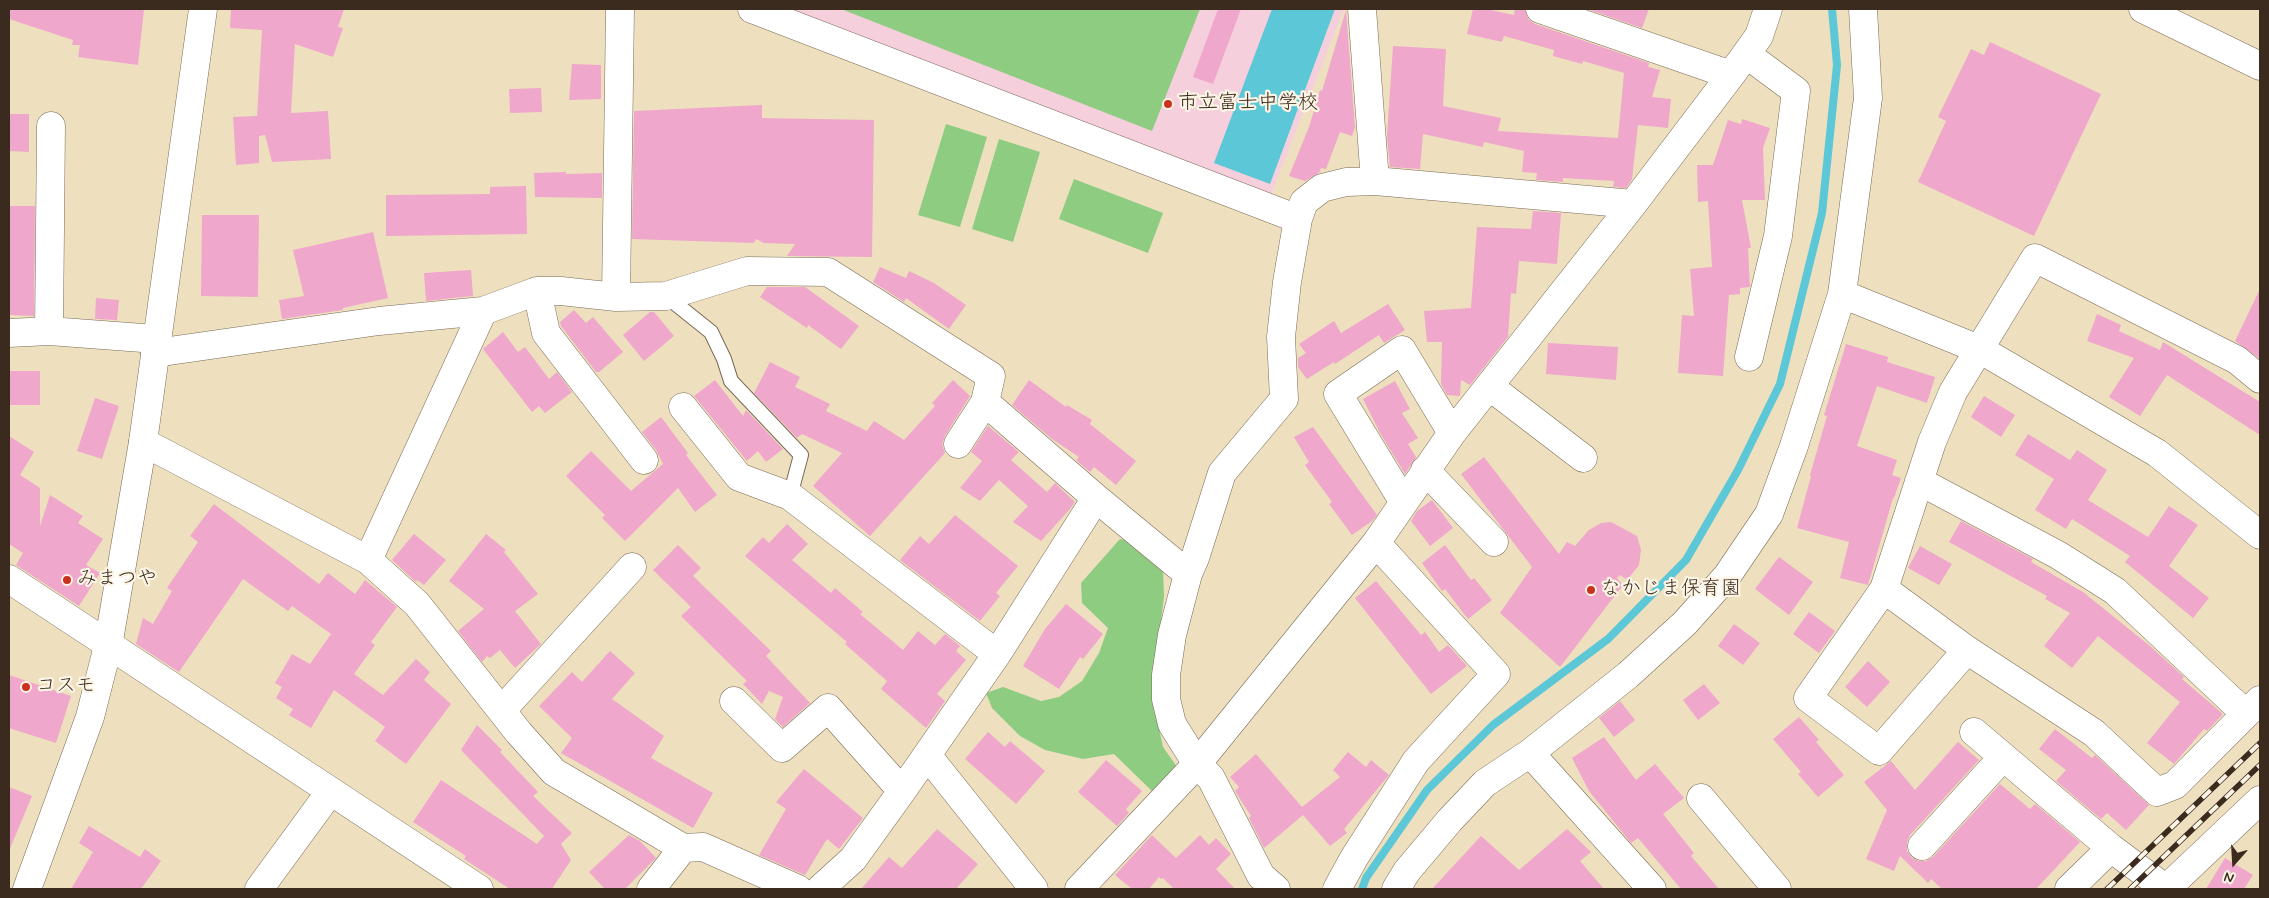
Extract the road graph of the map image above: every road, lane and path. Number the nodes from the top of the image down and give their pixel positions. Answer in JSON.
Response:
{"nodes":[{"id":1,"x":204,"y":9,"type":"edge"},
{"id":2,"x":620,"y":9,"type":"edge"},
{"id":3,"x":752,"y":9,"type":"edge"},
{"id":4,"x":1362,"y":9,"type":"edge"},
{"id":5,"x":1540,"y":9,"type":"edge"},
{"id":6,"x":1768,"y":9,"type":"edge"},
{"id":7,"x":1863,"y":9,"type":"edge"},
{"id":8,"x":2143,"y":9,"type":"edge"},
{"id":9,"x":1739,"y":65,"type":"junction"},
{"id":10,"x":2260,"y":66,"type":"edge"},
{"id":11,"x":51,"y":126,"type":"dead end"},
{"id":12,"x":1375,"y":181,"type":"junction"},
{"id":13,"x":1633,"y":204,"type":"junction"},
{"id":14,"x":1298,"y":219,"type":"junction"},
{"id":15,"x":537,"y":290,"type":"junction"},
{"id":16,"x":1842,"y":294,"type":"junction"},
{"id":17,"x":666,"y":296,"type":"junction"},
{"id":18,"x":616,"y":297,"type":"junction"},
{"id":19,"x":484,"y":312,"type":"junction"},
{"id":20,"x":49,"y":331,"type":"junction"},
{"id":21,"x":9,"y":333,"type":"edge"},
{"id":22,"x":155,"y":346,"type":"junction"},
{"id":23,"x":1981,"y":350,"type":"junction"},
{"id":24,"x":1749,"y":357,"type":"dead end"},
{"id":25,"x":2260,"y":380,"type":"edge"},
{"id":26,"x":1489,"y":386,"type":"junction"},
{"id":27,"x":985,"y":402,"type":"junction"},
{"id":28,"x":683,"y":406,"type":"dead end"},
{"id":29,"x":1452,"y":433,"type":"junction"},
{"id":30,"x":143,"y":442,"type":"junction"},
{"id":31,"x":958,"y":444,"type":"dead end"},
{"id":32,"x":1583,"y":458,"type":"dead end"},
{"id":33,"x":644,"y":460,"type":"dead end"},
{"id":34,"x":1425,"y":470,"type":"junction"},
{"id":35,"x":1920,"y":481,"type":"junction"},
{"id":36,"x":790,"y":496,"type":"junction"},
{"id":37,"x":1096,"y":498,"type":"junction"},
{"id":38,"x":1403,"y":501,"type":"junction"},
{"id":39,"x":2260,"y":534,"type":"edge"},
{"id":40,"x":1494,"y":542,"type":"dead end"},
{"id":41,"x":1376,"y":543,"type":"junction"},
{"id":42,"x":368,"y":560,"type":"junction"},
{"id":43,"x":632,"y":567,"type":"dead end"},
{"id":44,"x":1188,"y":574,"type":"junction"},
{"id":45,"x":9,"y":579,"type":"edge"},
{"id":46,"x":1884,"y":589,"type":"junction"},
{"id":47,"x":108,"y":646,"type":"junction"},
{"id":48,"x":1967,"y":650,"type":"junction"},
{"id":49,"x":997,"y":654,"type":"junction"},
{"id":50,"x":734,"y":701,"type":"dead end"},
{"id":51,"x":2253,"y":707,"type":"edge"},
{"id":52,"x":502,"y":710,"type":"junction"},
{"id":53,"x":1974,"y":732,"type":"dead end"},
{"id":54,"x":1530,"y":753,"type":"junction"},
{"id":55,"x":927,"y":755,"type":"junction"},
{"id":56,"x":2004,"y":757,"type":"junction"},
{"id":57,"x":1197,"y":764,"type":"junction"},
{"id":58,"x":902,"y":791,"type":"junction"},
{"id":59,"x":1701,"y":798,"type":"dead end"},
{"id":60,"x":324,"y":799,"type":"junction"},
{"id":61,"x":2260,"y":800,"type":"edge"},
{"id":62,"x":1922,"y":846,"type":"dead end"},
{"id":63,"x":683,"y":848,"type":"junction"},
{"id":64,"x":2111,"y":848,"type":"junction"},
{"id":65,"x":28,"y":889,"type":"edge"},
{"id":66,"x":260,"y":889,"type":"edge"},
{"id":67,"x":480,"y":889,"type":"edge"},
{"id":68,"x":651,"y":889,"type":"edge"},
{"id":69,"x":798,"y":889,"type":"edge"},
{"id":70,"x":820,"y":889,"type":"edge"},
{"id":71,"x":1034,"y":889,"type":"edge"},
{"id":72,"x":1079,"y":889,"type":"edge"},
{"id":73,"x":1276,"y":889,"type":"edge"},
{"id":74,"x":1337,"y":889,"type":"edge"},
{"id":75,"x":1396,"y":889,"type":"edge"},
{"id":76,"x":1652,"y":889,"type":"edge"},
{"id":77,"x":1777,"y":889,"type":"edge"},
{"id":78,"x":2069,"y":889,"type":"edge"},
{"id":79,"x":2166,"y":889,"type":"edge"}],
"edges":[{"from":1,"to":22,"type":"street"},
{"from":2,"to":18,"type":"street"},
{"from":3,"to":14,"type":"street"},
{"from":4,"to":12,"type":"street"},
{"from":5,"to":9,"type":"street"},
{"from":6,"to":9,"type":"street"},
{"from":7,"to":16,"type":"street"},
{"from":8,"to":10,"type":"street"},
{"from":9,"to":13,"type":"street"},
{"from":9,"to":24,"type":"street"},
{"from":11,"to":20,"type":"street"},
{"from":12,"to":13,"type":"street"},
{"from":12,"to":14,"type":"street"},
{"from":13,"to":26,"type":"street"},
{"from":14,"to":44,"type":"street"},
{"from":15,"to":18,"type":"street"},
{"from":15,"to":19,"type":"street"},
{"from":15,"to":33,"type":"street"},
{"from":16,"to":23,"type":"street"},
{"from":16,"to":54,"type":"street"},
{"from":17,"to":18,"type":"street"},
{"from":17,"to":27,"type":"street"},
{"from":17,"to":36,"type":"lane"},
{"from":19,"to":22,"type":"street"},
{"from":19,"to":42,"type":"street"},
{"from":20,"to":21,"type":"street"},
{"from":20,"to":22,"type":"street"},
{"from":22,"to":30,"type":"street"},
{"from":23,"to":25,"type":"street"},
{"from":23,"to":35,"type":"street"},
{"from":23,"to":39,"type":"street"},
{"from":26,"to":29,"type":"street"},
{"from":26,"to":32,"type":"street"},
{"from":27,"to":31,"type":"street"},
{"from":27,"to":37,"type":"street"},
{"from":28,"to":36,"type":"street"},
{"from":29,"to":34,"type":"street"},
{"from":29,"to":38,"type":"street"},
{"from":30,"to":42,"type":"street"},
{"from":30,"to":47,"type":"street"},
{"from":34,"to":38,"type":"street"},
{"from":34,"to":40,"type":"street"},
{"from":35,"to":46,"type":"street"},
{"from":35,"to":51,"type":"street"},
{"from":36,"to":49,"type":"street"},
{"from":37,"to":44,"type":"street"},
{"from":37,"to":49,"type":"street"},
{"from":38,"to":41,"type":"street"},
{"from":41,"to":57,"type":"street"},
{"from":41,"to":74,"type":"street"},
{"from":42,"to":52,"type":"street"},
{"from":43,"to":52,"type":"street"},
{"from":44,"to":57,"type":"street"},
{"from":45,"to":47,"type":"street"},
{"from":46,"to":48,"type":"street"},
{"from":46,"to":48,"type":"street"},
{"from":47,"to":60,"type":"street"},
{"from":47,"to":65,"type":"street"},
{"from":48,"to":51,"type":"street"},
{"from":49,"to":55,"type":"street"},
{"from":50,"to":58,"type":"street"},
{"from":52,"to":63,"type":"street"},
{"from":53,"to":56,"type":"street"},
{"from":54,"to":75,"type":"street"},
{"from":54,"to":76,"type":"street"},
{"from":55,"to":58,"type":"street"},
{"from":55,"to":71,"type":"street"},
{"from":56,"to":62,"type":"street"},
{"from":56,"to":64,"type":"street"},
{"from":57,"to":72,"type":"street"},
{"from":57,"to":73,"type":"street"},
{"from":58,"to":70,"type":"street"},
{"from":59,"to":77,"type":"street"},
{"from":60,"to":66,"type":"street"},
{"from":60,"to":67,"type":"street"},
{"from":61,"to":79,"type":"street"},
{"from":63,"to":68,"type":"street"},
{"from":63,"to":69,"type":"street"},
{"from":64,"to":78,"type":"street"},
{"from":64,"to":79,"type":"street"}]}
